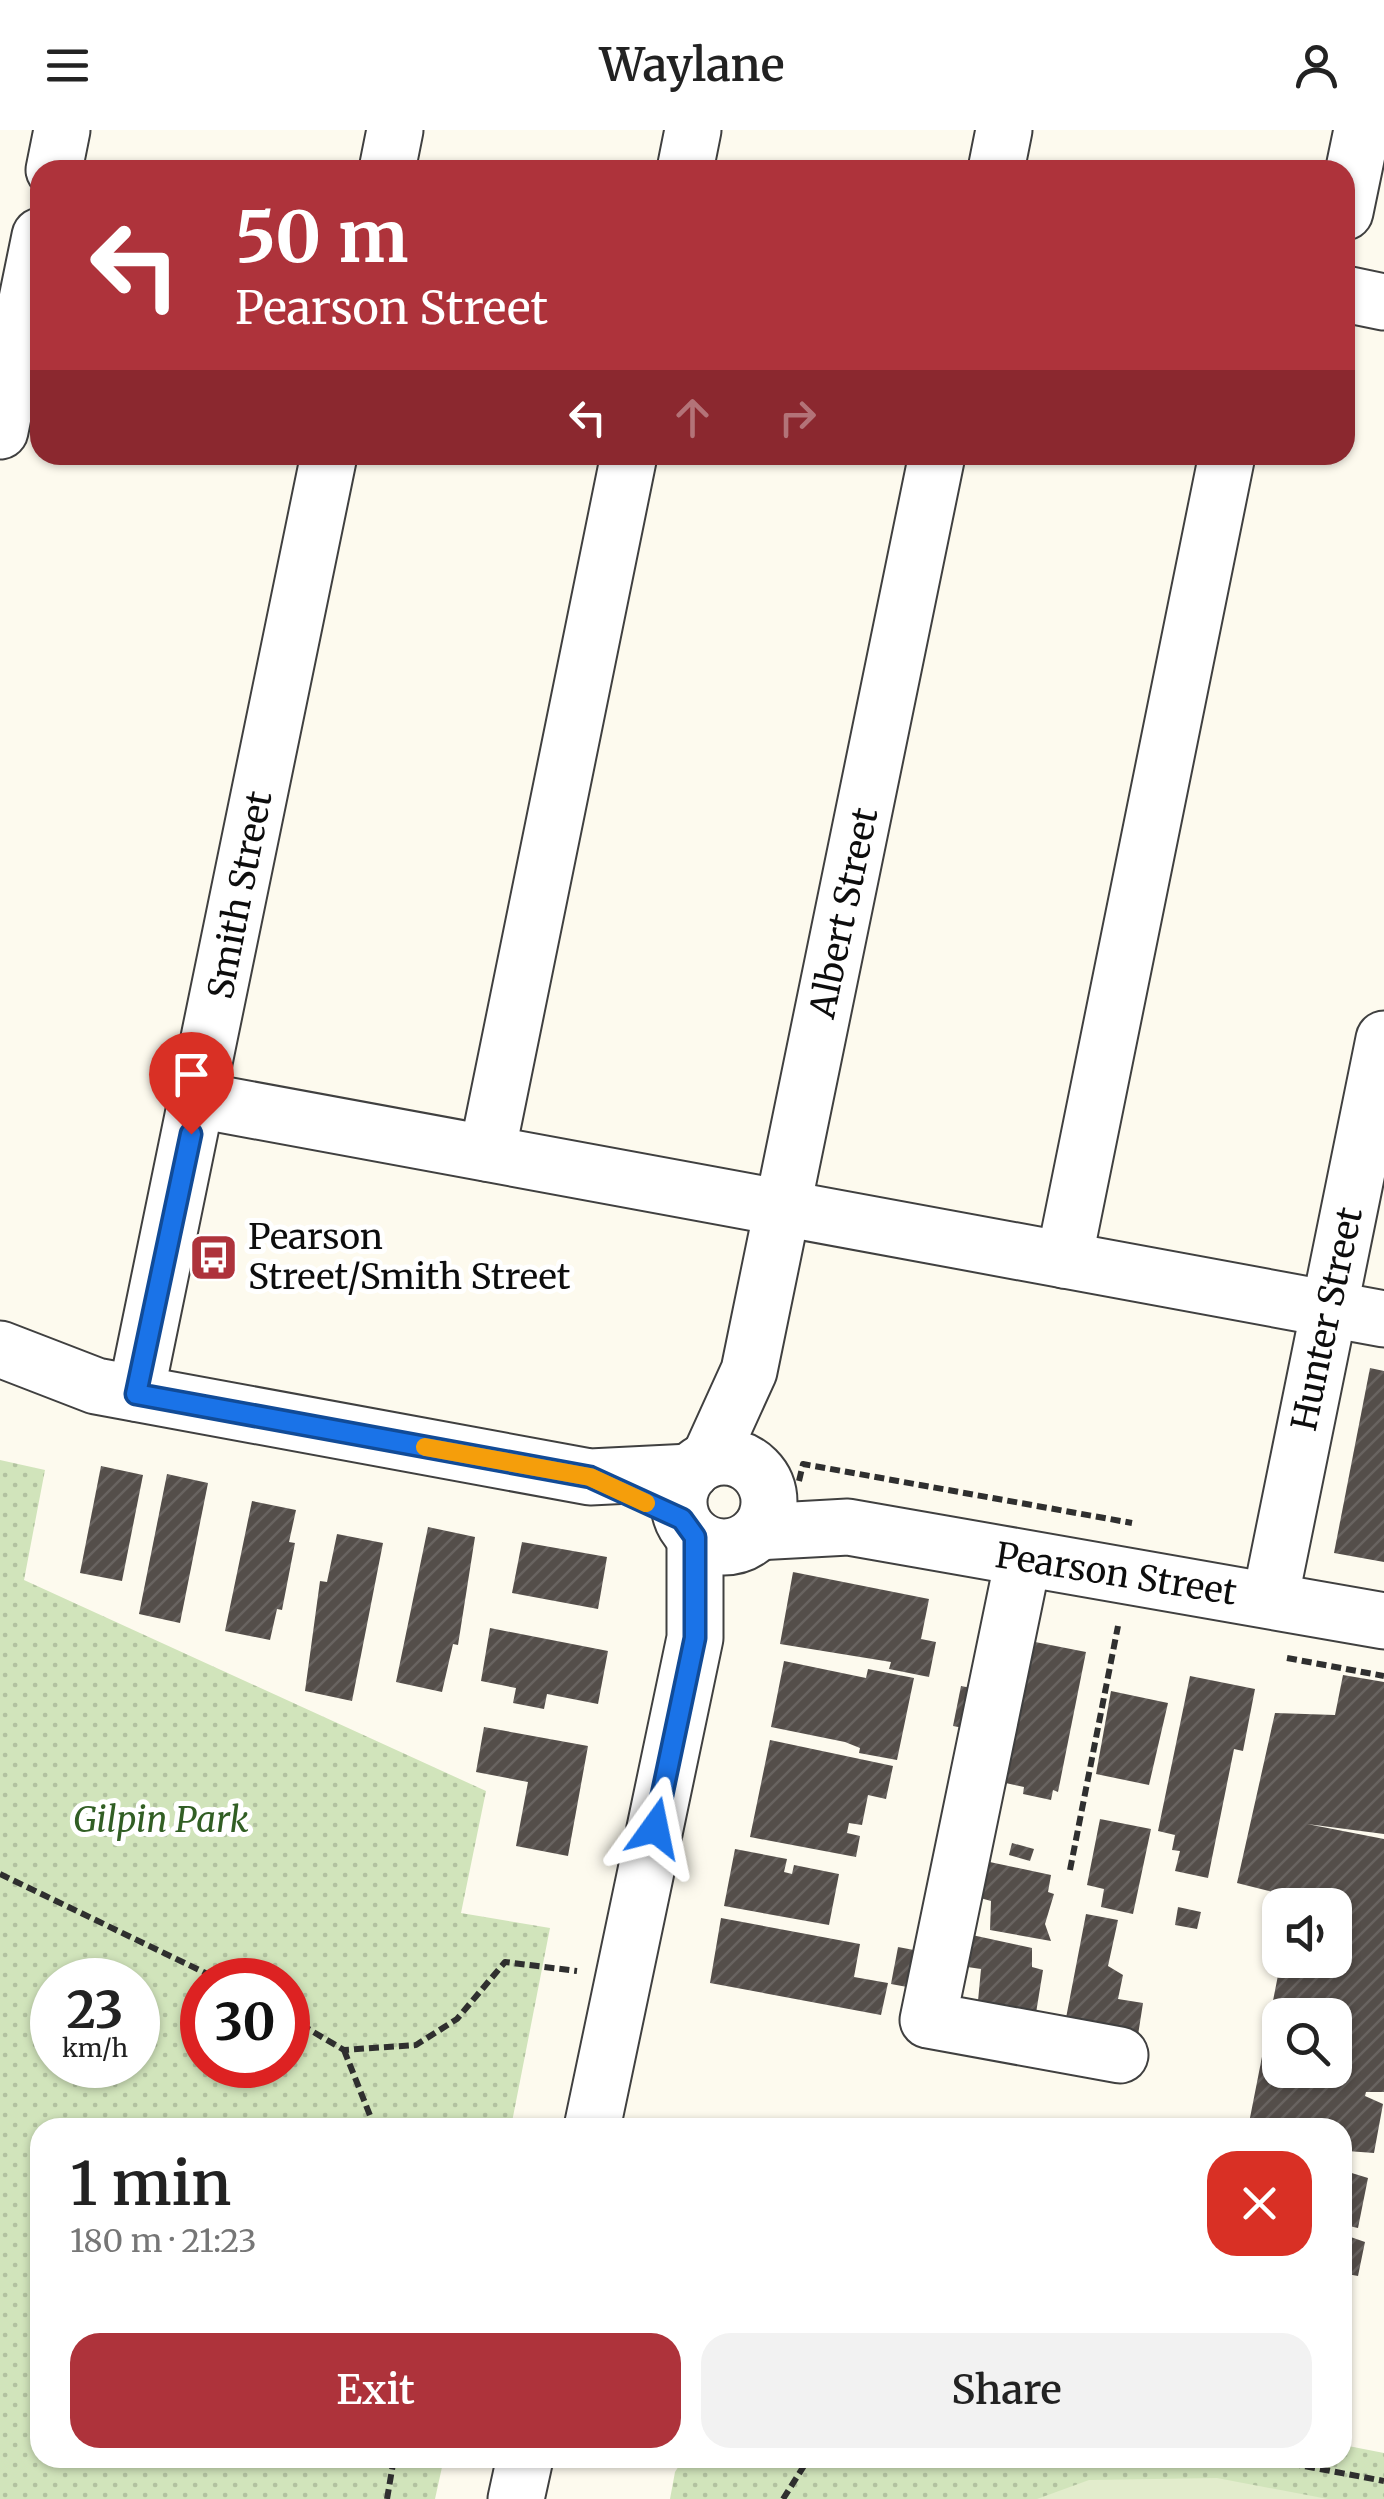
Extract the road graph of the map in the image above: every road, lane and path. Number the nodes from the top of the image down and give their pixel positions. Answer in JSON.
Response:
{"nodes":[{"id":1,"x":62,"y":130,"type":"edge"},
{"id":2,"x":395,"y":130,"type":"edge"},
{"id":3,"x":693,"y":130,"type":"edge"},
{"id":4,"x":1004,"y":130,"type":"edge"},
{"id":5,"x":1362,"y":130,"type":"edge"},
{"id":6,"x":56,"y":160,"type":"edge"},
{"id":7,"x":389,"y":160,"type":"edge"},
{"id":8,"x":687,"y":160,"type":"edge"},
{"id":9,"x":998,"y":160,"type":"edge"},
{"id":10,"x":1355,"y":164,"type":"edge"},
{"id":11,"x":30,"y":284,"type":"edge"},
{"id":12,"x":1355,"y":296,"type":"edge"},
{"id":13,"x":1384,"y":302,"type":"edge"},
{"id":14,"x":0,"y":430,"type":"edge"},
{"id":15,"x":327,"y":465,"type":"edge"},
{"id":16,"x":627,"y":465,"type":"edge"},
{"id":17,"x":936,"y":465,"type":"edge"},
{"id":18,"x":1225,"y":465,"type":"edge"},
{"id":19,"x":1384,"y":1040,"type":"edge"},
{"id":20,"x":198,"y":1100,"type":"junction"},
{"id":21,"x":487,"y":1154,"type":"junction"},
{"id":22,"x":784,"y":1207,"type":"junction"},
{"id":23,"x":1064,"y":1260,"type":"junction"},
{"id":24,"x":1329,"y":1308,"type":"junction"},
{"id":25,"x":1384,"y":1319,"type":"edge"},
{"id":26,"x":0,"y":1349,"type":"edge"},
{"id":27,"x":116,"y":1390,"type":"junction"},
{"id":28,"x":0,"y":1392,"type":"edge"},
{"id":29,"x":724,"y":1503,"type":"junction"},
{"id":30,"x":1022,"y":1560,"type":"junction"},
{"id":31,"x":1270,"y":1600,"type":"junction"},
{"id":32,"x":1384,"y":1621,"type":"edge"},
{"id":33,"x":1118,"y":1626,"type":"dead end"},
{"id":34,"x":1070,"y":1870,"type":"dead end"},
{"id":35,"x":0,"y":1874,"type":"edge"},
{"id":36,"x":180,"y":1961,"type":"edge"},
{"id":37,"x":544,"y":1965,"type":"dead end"},
{"id":38,"x":310,"y":2029,"type":"edge"},
{"id":39,"x":344,"y":2050,"type":"junction"},
{"id":40,"x":1120,"y":2055,"type":"dead end"},
{"id":41,"x":371,"y":2118,"type":"edge"},
{"id":42,"x":594,"y":2118,"type":"edge"},
{"id":43,"x":392,"y":2468,"type":"edge"},
{"id":44,"x":523,"y":2468,"type":"edge"},
{"id":45,"x":803,"y":2468,"type":"edge"},
{"id":46,"x":1314,"y":2468,"type":"edge"},
{"id":47,"x":1384,"y":2481,"type":"edge"},
{"id":48,"x":387,"y":2499,"type":"edge"},
{"id":49,"x":516,"y":2499,"type":"edge"},
{"id":50,"x":783,"y":2499,"type":"edge"}],
"edges":[{"from":1,"to":6,"type":"street"},
{"from":2,"to":7,"type":"street"},
{"from":3,"to":8,"type":"street"},
{"from":4,"to":9,"type":"street"},
{"from":5,"to":10,"type":"street"},
{"from":11,"to":14,"type":"street"},
{"from":12,"to":13,"type":"street"},
{"from":15,"to":20,"type":"street","name":"Smith Street"},
{"from":16,"to":21,"type":"street"},
{"from":17,"to":22,"type":"street","name":"Albert Street"},
{"from":18,"to":23,"type":"street"},
{"from":19,"to":24,"type":"street","name":"Hunter Street"},
{"from":20,"to":21,"type":"street"},
{"from":20,"to":27,"type":"street","name":"Smith Street"},
{"from":21,"to":22,"type":"street"},
{"from":22,"to":23,"type":"street"},
{"from":22,"to":29,"type":"street","name":"Albert Street"},
{"from":23,"to":24,"type":"street"},
{"from":24,"to":25,"type":"street"},
{"from":24,"to":31,"type":"street","name":"Hunter Street"},
{"from":26,"to":27,"type":"street","name":"Pearson Street"},
{"from":27,"to":28,"type":"street","name":"Pearson Street"},
{"from":27,"to":29,"type":"street","name":"Pearson Street"},
{"from":29,"to":30,"type":"street","name":"Pearson Street"},
{"from":29,"to":42,"type":"street","name":"Albert Street"},
{"from":30,"to":31,"type":"street","name":"Pearson Street"},
{"from":30,"to":40,"type":"street"},
{"from":31,"to":32,"type":"street","name":"Pearson Street"},
{"from":33,"to":34,"type":"path"},
{"from":35,"to":36,"type":"path"},
{"from":37,"to":39,"type":"path"},
{"from":38,"to":39,"type":"path"},
{"from":39,"to":41,"type":"path"},
{"from":43,"to":48,"type":"path"},
{"from":44,"to":49,"type":"street"},
{"from":45,"to":50,"type":"path"},
{"from":46,"to":47,"type":"path"}]}
